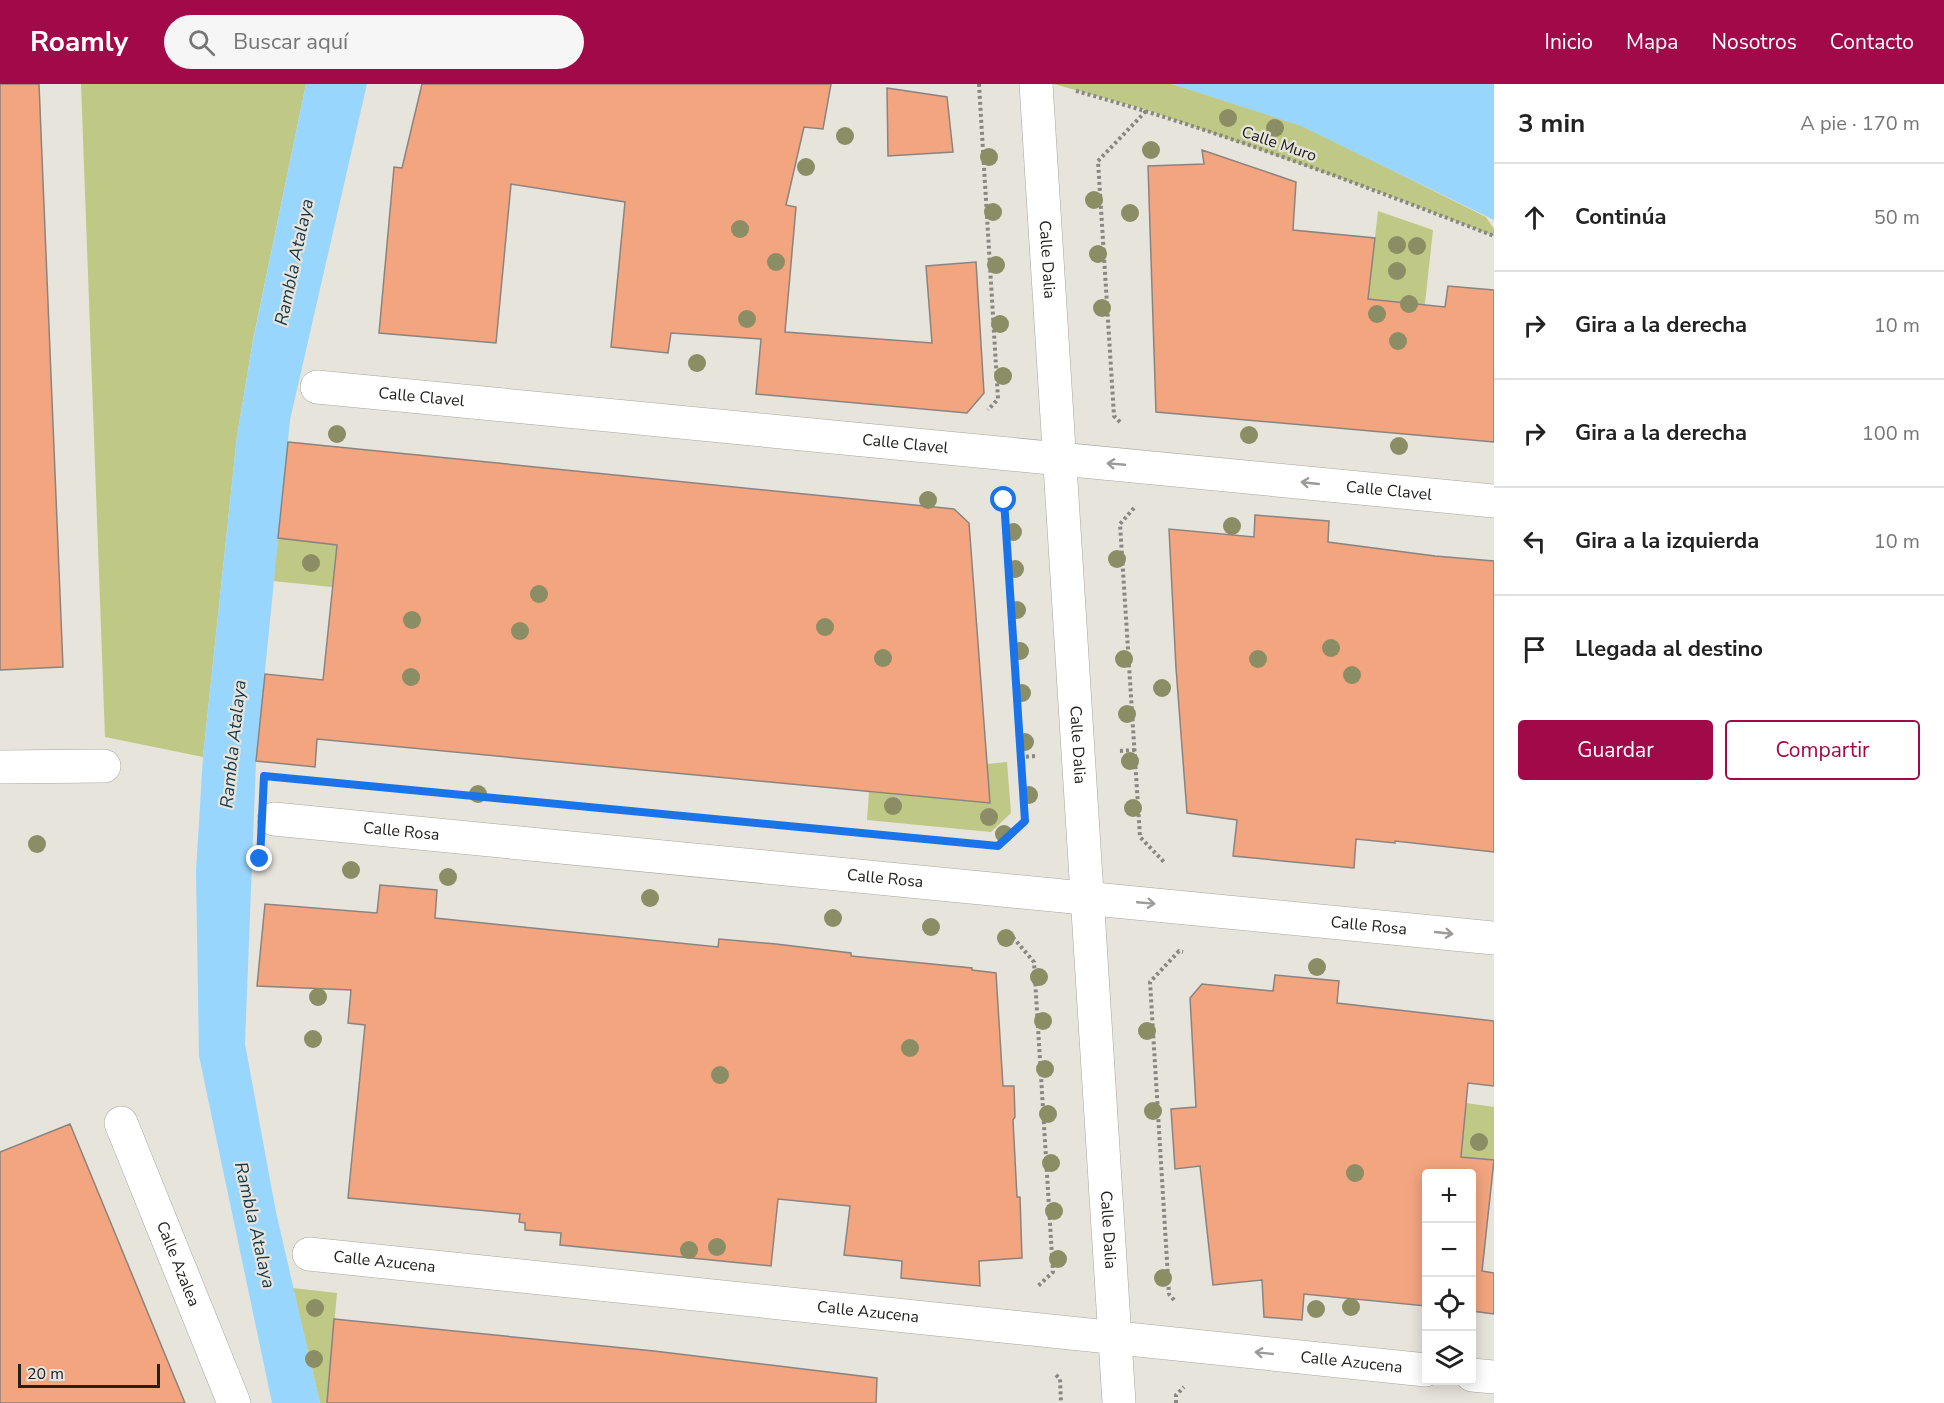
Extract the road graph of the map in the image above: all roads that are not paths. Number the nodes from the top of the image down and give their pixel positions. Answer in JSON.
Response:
{"nodes":[{"id":1,"x":1036,"y":84,"type":"edge"},
{"id":2,"x":317,"y":387,"type":"dead end"},
{"id":3,"x":1060,"y":459,"type":"junction"},
{"id":4,"x":1494,"y":501,"type":"edge"},
{"id":5,"x":104,"y":766,"type":"dead end"},
{"id":6,"x":0,"y":767,"type":"edge"},
{"id":7,"x":274,"y":819,"type":"dead end"},
{"id":8,"x":1088,"y":898,"type":"junction"},
{"id":9,"x":1494,"y":938,"type":"edge"},
{"id":10,"x":121,"y":1123,"type":"dead end"},
{"id":11,"x":309,"y":1254,"type":"dead end"},
{"id":12,"x":1115,"y":1338,"type":"junction"},
{"id":13,"x":1422,"y":1370,"type":"edge"},
{"id":14,"x":1476,"y":1375,"type":"edge"},
{"id":15,"x":1494,"y":1377,"type":"edge"},
{"id":16,"x":234,"y":1403,"type":"edge"},
{"id":17,"x":1119,"y":1403,"type":"edge"}],
"edges":[{"from":1,"to":3,"type":"street","name":"Calle Dalia"},
{"from":2,"to":3,"type":"street","name":"Calle Clavel"},
{"from":4,"to":3,"type":"street","name":"Calle Clavel","one_way":true},
{"from":3,"to":8,"type":"street","name":"Calle Dalia"},
{"from":5,"to":6,"type":"street"},
{"from":7,"to":8,"type":"street","name":"Calle Rosa"},
{"from":8,"to":9,"type":"street","name":"Calle Rosa","one_way":true},
{"from":8,"to":12,"type":"street","name":"Calle Dalia"},
{"from":10,"to":16,"type":"street","name":"Calle Azalea"},
{"from":11,"to":12,"type":"street","name":"Calle Azucena"},
{"from":13,"to":12,"type":"street","name":"Calle Azucena","one_way":true},
{"from":12,"to":17,"type":"street","name":"Calle Dalia"},
{"from":14,"to":15,"type":"street"}]}
